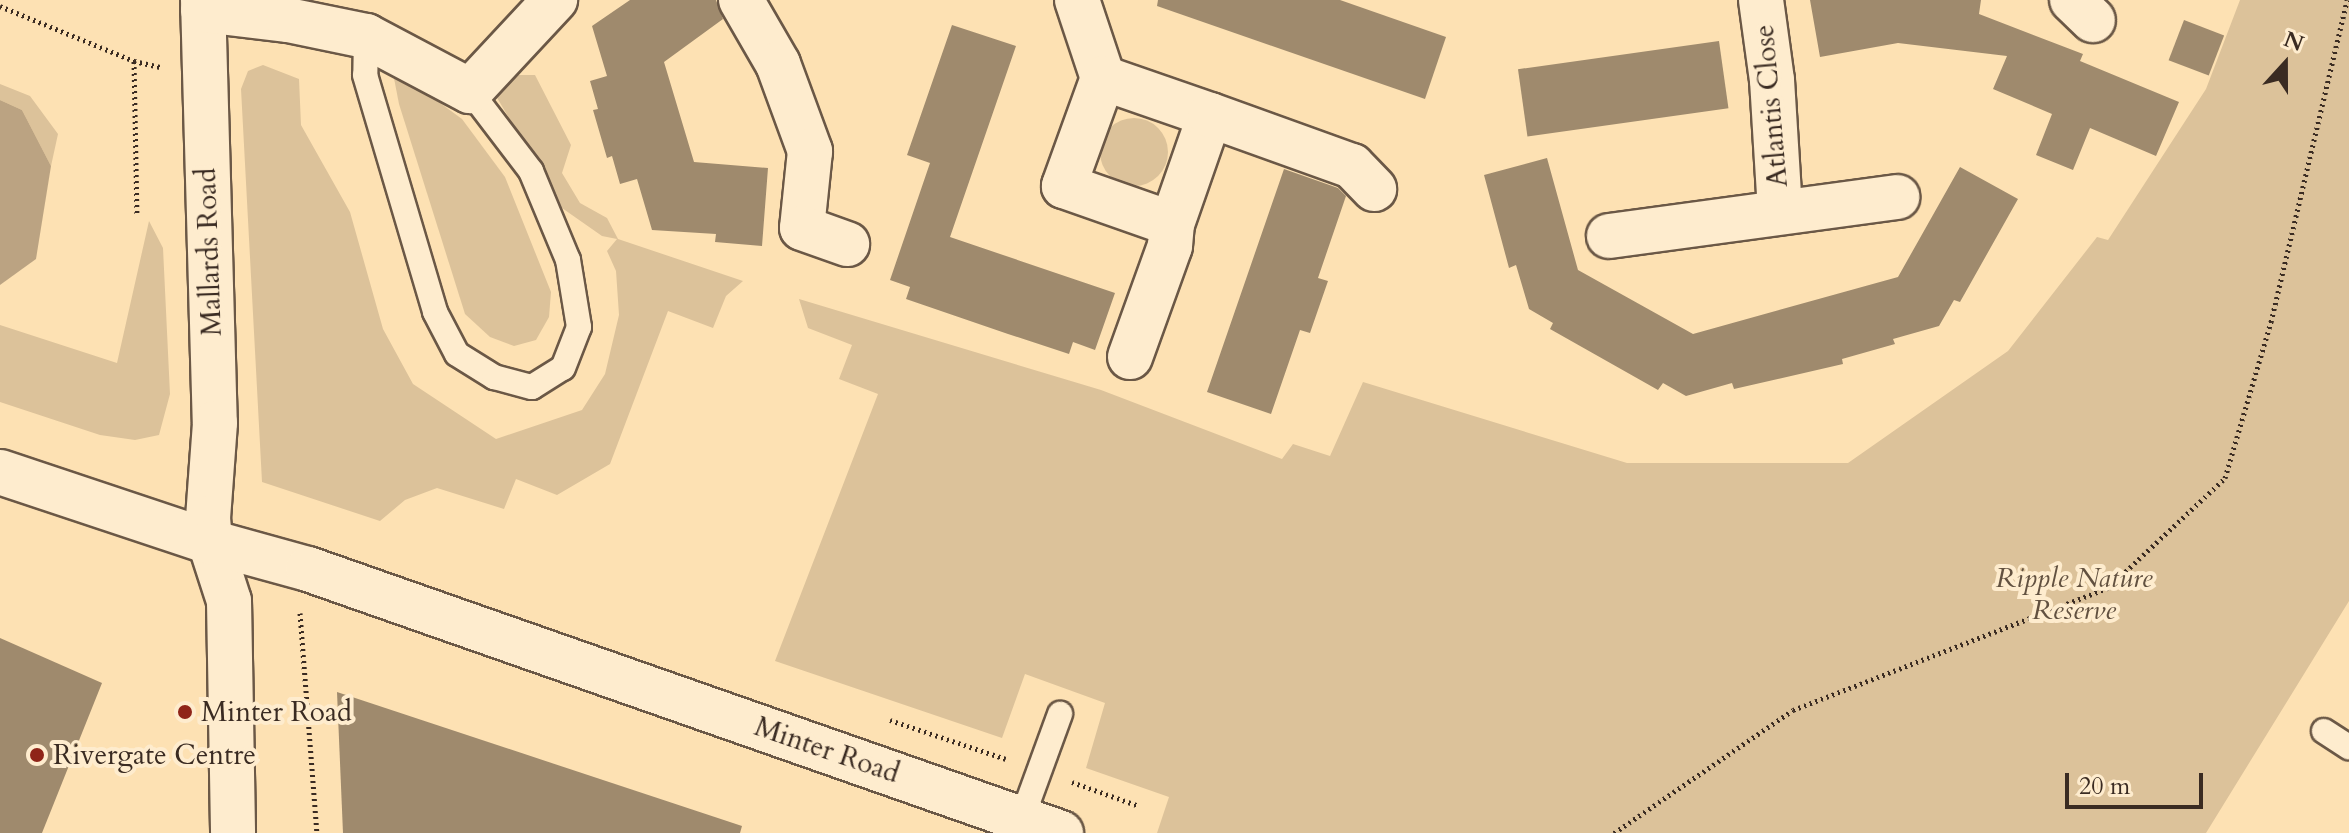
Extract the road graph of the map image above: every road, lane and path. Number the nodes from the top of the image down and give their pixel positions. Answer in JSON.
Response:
{"nodes":[{"id":1,"x":555,"y":0,"type":"edge"},
{"id":2,"x":741,"y":0,"type":"edge"},
{"id":3,"x":1077,"y":0,"type":"edge"},
{"id":4,"x":1761,"y":0,"type":"edge"},
{"id":5,"x":2347,"y":0,"type":"edge"},
{"id":6,"x":203,"y":5,"type":"edge"},
{"id":7,"x":0,"y":6,"type":"edge"},
{"id":8,"x":366,"y":36,"type":"junction"},
{"id":9,"x":134,"y":61,"type":"junction"},
{"id":10,"x":174,"y":69,"type":"dead end"},
{"id":11,"x":1103,"y":78,"type":"junction"},
{"id":12,"x":470,"y":91,"type":"junction"},
{"id":13,"x":1210,"y":115,"type":"junction"},
{"id":14,"x":1374,"y":189,"type":"dead end"},
{"id":15,"x":1897,"y":197,"type":"dead end"},
{"id":16,"x":1780,"y":212,"type":"junction"},
{"id":17,"x":137,"y":214,"type":"dead end"},
{"id":18,"x":1172,"y":224,"type":"junction"},
{"id":19,"x":1609,"y":236,"type":"dead end"},
{"id":20,"x":847,"y":244,"type":"dead end"},
{"id":21,"x":1130,"y":357,"type":"dead end"},
{"id":22,"x":0,"y":472,"type":"edge"},
{"id":23,"x":210,"y":542,"type":"junction"},
{"id":24,"x":278,"y":560,"type":"junction"},
{"id":25,"x":1060,"y":714,"type":"dead end"},
{"id":26,"x":2324,"y":731,"type":"dead end"},
{"id":27,"x":2349,"y":747,"type":"edge"},
{"id":28,"x":1063,"y":779,"type":"dead end"},
{"id":29,"x":1139,"y":806,"type":"dead end"},
{"id":30,"x":1042,"y":826,"type":"edge"},
{"id":31,"x":233,"y":833,"type":"edge"},
{"id":32,"x":317,"y":833,"type":"edge"},
{"id":33,"x":1614,"y":833,"type":"edge"}],
"edges":[{"from":1,"to":12,"type":"street"},
{"from":2,"to":20,"type":"street"},
{"from":3,"to":11,"type":"street"},
{"from":4,"to":16,"type":"street","name":"Atlantis Close"},
{"from":5,"to":33,"type":"path"},
{"from":6,"to":8,"type":"street"},
{"from":6,"to":23,"type":"street","name":"Mallards Road"},
{"from":7,"to":9,"type":"path"},
{"from":8,"to":12,"type":"street"},
{"from":8,"to":12,"type":"lane"},
{"from":9,"to":10,"type":"path"},
{"from":9,"to":17,"type":"path"},
{"from":11,"to":13,"type":"street"},
{"from":11,"to":18,"type":"street"},
{"from":13,"to":14,"type":"street"},
{"from":13,"to":18,"type":"street"},
{"from":15,"to":16,"type":"street","name":"Atlantis Close"},
{"from":16,"to":19,"type":"street","name":"Atlantis Close"},
{"from":18,"to":21,"type":"street"},
{"from":22,"to":23,"type":"street","name":"Minter Road"},
{"from":23,"to":24,"type":"street","name":"Minter Road"},
{"from":23,"to":31,"type":"street","name":"Mallards Road"},
{"from":24,"to":30,"type":"street","name":"Minter Road"},
{"from":24,"to":32,"type":"path"},
{"from":25,"to":30,"type":"lane"},
{"from":26,"to":27,"type":"lane"},
{"from":28,"to":29,"type":"path"}]}
